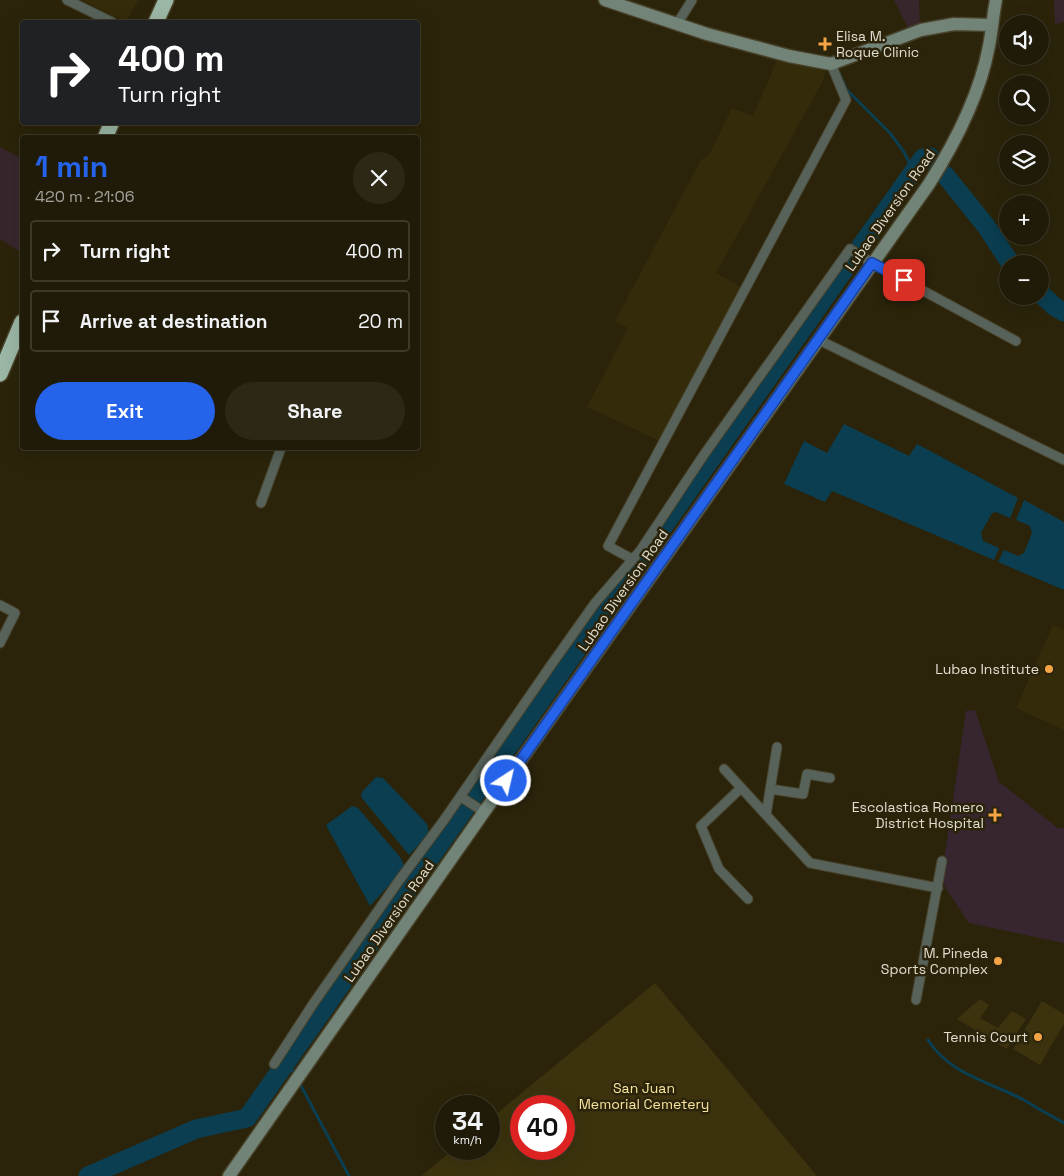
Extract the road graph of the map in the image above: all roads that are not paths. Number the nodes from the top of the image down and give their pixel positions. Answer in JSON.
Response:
{"nodes":[{"id":1,"x":67,"y":0,"type":"edge"},
{"id":2,"x":166,"y":0,"type":"edge"},
{"id":3,"x":605,"y":0,"type":"edge"},
{"id":4,"x":692,"y":0,"type":"edge"},
{"id":5,"x":996,"y":0,"type":"edge"},
{"id":6,"x":108,"y":20,"type":"edge"},
{"id":7,"x":157,"y":20,"type":"edge"},
{"id":8,"x":677,"y":24,"type":"junction"},
{"id":9,"x":992,"y":25,"type":"junction"},
{"id":10,"x":831,"y":64,"type":"junction"},
{"id":11,"x":870,"y":262,"type":"junction"},
{"id":12,"x":20,"y":327,"type":"edge"},
{"id":13,"x":819,"y":340,"type":"junction"},
{"id":14,"x":1016,"y":341,"type":"dead end"},
{"id":15,"x":0,"y":374,"type":"edge"},
{"id":16,"x":280,"y":450,"type":"edge"},
{"id":17,"x":1064,"y":460,"type":"edge"},
{"id":18,"x":261,"y":503,"type":"dead end"},
{"id":19,"x":632,"y":559,"type":"junction"},
{"id":20,"x":0,"y":605,"type":"edge"},
{"id":21,"x":0,"y":643,"type":"edge"},
{"id":22,"x":778,"y":747,"type":"dead end"},
{"id":23,"x":724,"y":769,"type":"dead end"},
{"id":24,"x":830,"y":778,"type":"dead end"},
{"id":25,"x":741,"y":788,"type":"junction"},
{"id":26,"x":770,"y":789,"type":"junction"},
{"id":27,"x":462,"y":797,"type":"junction"},
{"id":28,"x":482,"y":810,"type":"junction"},
{"id":29,"x":766,"y":815,"type":"junction"},
{"id":30,"x":942,"y":861,"type":"dead end"},
{"id":31,"x":938,"y":888,"type":"junction"},
{"id":32,"x":748,"y":899,"type":"dead end"},
{"id":33,"x":916,"y":1000,"type":"dead end"},
{"id":34,"x":274,"y":1064,"type":"dead end"},
{"id":35,"x":230,"y":1176,"type":"edge"}],
"edges":[{"from":1,"to":6,"type":"street"},
{"from":2,"to":7,"type":"highway"},
{"from":3,"to":8,"type":"street"},
{"from":4,"to":8,"type":"street"},
{"from":5,"to":9,"type":"street","name":"Lubao Diversion Road"},
{"from":8,"to":10,"type":"street"},
{"from":9,"to":10,"type":"street"},
{"from":9,"to":11,"type":"street","name":"Lubao Diversion Road"},
{"from":10,"to":19,"type":"street"},
{"from":11,"to":13,"type":"street","name":"Lubao Diversion Road"},
{"from":11,"to":14,"type":"street"},
{"from":11,"to":19,"type":"street"},
{"from":12,"to":15,"type":"highway"},
{"from":13,"to":17,"type":"street"},
{"from":13,"to":28,"type":"street","name":"Lubao Diversion Road"},
{"from":16,"to":18,"type":"street"},
{"from":19,"to":27,"type":"street"},
{"from":20,"to":21,"type":"street"},
{"from":22,"to":26,"type":"street"},
{"from":23,"to":25,"type":"street"},
{"from":24,"to":26,"type":"street"},
{"from":25,"to":29,"type":"street"},
{"from":25,"to":32,"type":"street"},
{"from":26,"to":29,"type":"street"},
{"from":27,"to":28,"type":"street"},
{"from":27,"to":34,"type":"street"},
{"from":28,"to":35,"type":"street","name":"Lubao Diversion Road"},
{"from":29,"to":31,"type":"street"},
{"from":30,"to":31,"type":"street"},
{"from":31,"to":33,"type":"street"}]}
